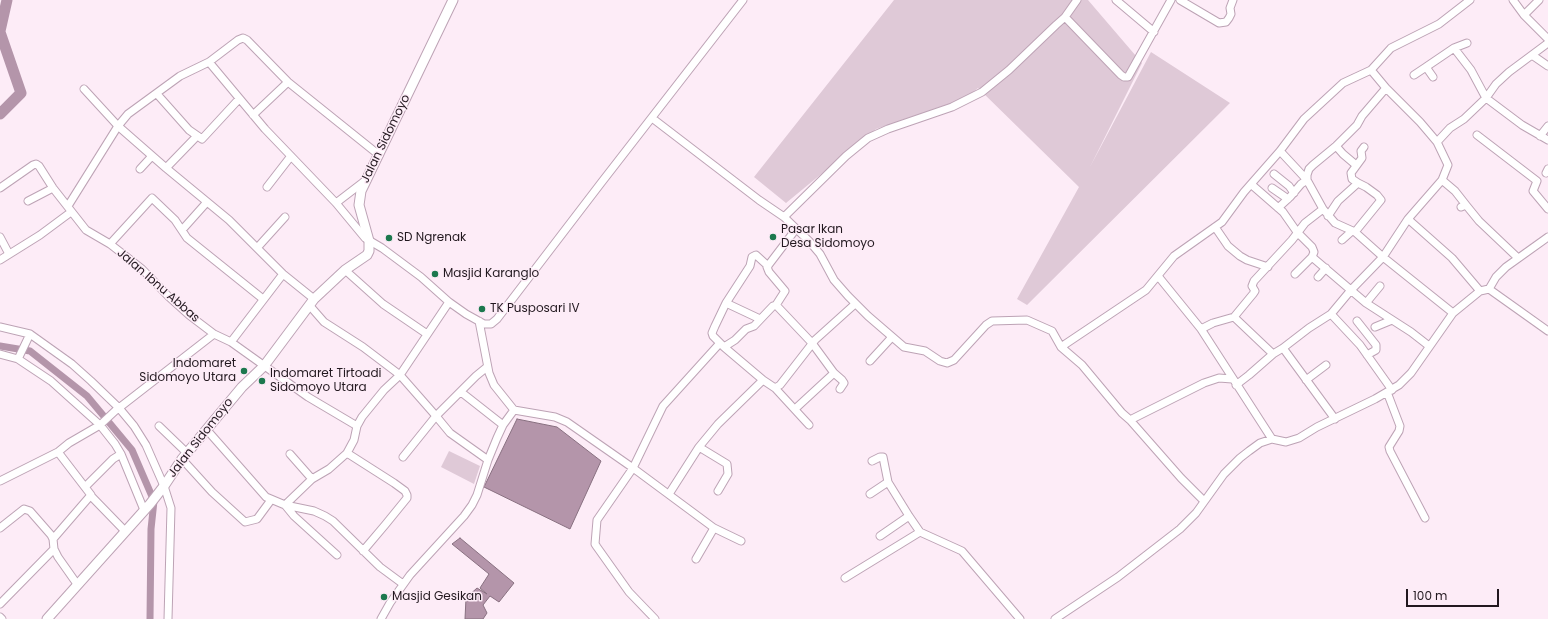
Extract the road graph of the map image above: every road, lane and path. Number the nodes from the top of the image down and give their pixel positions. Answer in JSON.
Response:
{"nodes":[{"id":1,"x":453,"y":0,"type":"edge"},
{"id":2,"x":743,"y":0,"type":"edge"},
{"id":3,"x":1077,"y":0,"type":"edge"},
{"id":4,"x":1116,"y":0,"type":"edge"},
{"id":5,"x":1171,"y":0,"type":"edge"},
{"id":6,"x":1180,"y":0,"type":"edge"},
{"id":7,"x":1233,"y":0,"type":"edge"},
{"id":8,"x":1470,"y":0,"type":"edge"},
{"id":9,"x":1513,"y":0,"type":"edge"},
{"id":10,"x":1538,"y":0,"type":"edge"},
{"id":11,"x":1524,"y":14,"type":"junction"},
{"id":12,"x":1065,"y":17,"type":"junction"},
{"id":13,"x":1154,"y":32,"type":"junction"},
{"id":14,"x":1548,"y":39,"type":"edge"},
{"id":15,"x":1467,"y":43,"type":"dead end"},
{"id":16,"x":1548,"y":43,"type":"edge"},
{"id":17,"x":1454,"y":48,"type":"junction"},
{"id":18,"x":1532,"y":55,"type":"junction"},
{"id":19,"x":209,"y":62,"type":"junction"},
{"id":20,"x":1548,"y":66,"type":"edge"},
{"id":21,"x":1426,"y":67,"type":"junction"},
{"id":22,"x":1371,"y":70,"type":"junction"},
{"id":23,"x":1414,"y":75,"type":"dead end"},
{"id":24,"x":1433,"y":77,"type":"dead end"},
{"id":25,"x":288,"y":82,"type":"junction"},
{"id":26,"x":1386,"y":88,"type":"junction"},
{"id":27,"x":84,"y":89,"type":"dead end"},
{"id":28,"x":157,"y":94,"type":"junction"},
{"id":29,"x":1486,"y":98,"type":"junction"},
{"id":30,"x":239,"y":99,"type":"junction"},
{"id":31,"x":253,"y":115,"type":"junction"},
{"id":32,"x":652,"y":118,"type":"junction"},
{"id":33,"x":118,"y":126,"type":"junction"},
{"id":34,"x":1548,"y":126,"type":"edge"},
{"id":35,"x":1477,"y":135,"type":"dead end"},
{"id":36,"x":197,"y":136,"type":"junction"},
{"id":37,"x":1540,"y":136,"type":"junction"},
{"id":38,"x":1548,"y":140,"type":"edge"},
{"id":39,"x":1437,"y":142,"type":"junction"},
{"id":40,"x":1336,"y":146,"type":"junction"},
{"id":41,"x":1364,"y":147,"type":"dead end"},
{"id":42,"x":1280,"y":151,"type":"junction"},
{"id":43,"x":379,"y":155,"type":"junction"},
{"id":44,"x":152,"y":156,"type":"junction"},
{"id":45,"x":291,"y":156,"type":"junction"},
{"id":46,"x":1356,"y":165,"type":"junction"},
{"id":47,"x":166,"y":168,"type":"junction"},
{"id":48,"x":140,"y":169,"type":"dead end"},
{"id":49,"x":1274,"y":174,"type":"dead end"},
{"id":50,"x":366,"y":179,"type":"junction"},
{"id":51,"x":1307,"y":180,"type":"junction"},
{"id":52,"x":1442,"y":180,"type":"junction"},
{"id":53,"x":1358,"y":183,"type":"junction"},
{"id":54,"x":1252,"y":184,"type":"junction"},
{"id":55,"x":267,"y":187,"type":"dead end"},
{"id":56,"x":0,"y":188,"type":"edge"},
{"id":57,"x":53,"y":188,"type":"junction"},
{"id":58,"x":1272,"y":188,"type":"dead end"},
{"id":59,"x":1292,"y":198,"type":"junction"},
{"id":60,"x":28,"y":201,"type":"dead end"},
{"id":61,"x":207,"y":202,"type":"junction"},
{"id":62,"x":336,"y":203,"type":"junction"},
{"id":63,"x":1278,"y":208,"type":"junction"},
{"id":64,"x":69,"y":209,"type":"junction"},
{"id":65,"x":1323,"y":209,"type":"junction"},
{"id":66,"x":1548,"y":209,"type":"edge"},
{"id":67,"x":1328,"y":216,"type":"junction"},
{"id":68,"x":285,"y":217,"type":"dead end"},
{"id":69,"x":784,"y":217,"type":"junction"},
{"id":70,"x":1408,"y":219,"type":"junction"},
{"id":71,"x":1215,"y":227,"type":"junction"},
{"id":72,"x":796,"y":229,"type":"junction"},
{"id":73,"x":182,"y":230,"type":"junction"},
{"id":74,"x":1297,"y":232,"type":"junction"},
{"id":75,"x":1354,"y":232,"type":"junction"},
{"id":76,"x":0,"y":237,"type":"edge"},
{"id":77,"x":1548,"y":237,"type":"edge"},
{"id":78,"x":1342,"y":240,"type":"dead end"},
{"id":79,"x":369,"y":241,"type":"junction"},
{"id":80,"x":110,"y":244,"type":"junction"},
{"id":81,"x":257,"y":248,"type":"junction"},
{"id":82,"x":10,"y":254,"type":"junction"},
{"id":83,"x":1312,"y":257,"type":"junction"},
{"id":84,"x":1383,"y":257,"type":"junction"},
{"id":85,"x":1518,"y":258,"type":"junction"},
{"id":86,"x":0,"y":260,"type":"edge"},
{"id":87,"x":768,"y":266,"type":"junction"},
{"id":88,"x":1268,"y":267,"type":"junction"},
{"id":89,"x":1326,"y":268,"type":"junction"},
{"id":90,"x":345,"y":270,"type":"junction"},
{"id":91,"x":283,"y":274,"type":"junction"},
{"id":92,"x":1295,"y":274,"type":"dead end"},
{"id":93,"x":1158,"y":276,"type":"junction"},
{"id":94,"x":1318,"y":277,"type":"dead end"},
{"id":95,"x":1380,"y":286,"type":"dead end"},
{"id":96,"x":1489,"y":289,"type":"junction"},
{"id":97,"x":1351,"y":290,"type":"junction"},
{"id":98,"x":1480,"y":291,"type":"junction"},
{"id":99,"x":263,"y":299,"type":"junction"},
{"id":100,"x":312,"y":302,"type":"junction"},
{"id":101,"x":449,"y":302,"type":"junction"},
{"id":102,"x":1366,"y":302,"type":"junction"},
{"id":103,"x":726,"y":303,"type":"junction"},
{"id":104,"x":855,"y":304,"type":"junction"},
{"id":105,"x":776,"y":305,"type":"junction"},
{"id":106,"x":1453,"y":313,"type":"junction"},
{"id":107,"x":1331,"y":314,"type":"junction"},
{"id":108,"x":1234,"y":317,"type":"junction"},
{"id":109,"x":760,"y":319,"type":"junction"},
{"id":110,"x":1392,"y":320,"type":"junction"},
{"id":111,"x":479,"y":321,"type":"junction"},
{"id":112,"x":1357,"y":321,"type":"dead end"},
{"id":113,"x":0,"y":327,"type":"edge"},
{"id":114,"x":1375,"y":327,"type":"dead end"},
{"id":115,"x":1201,"y":329,"type":"junction"},
{"id":116,"x":1548,"y":331,"type":"edge"},
{"id":117,"x":214,"y":334,"type":"junction"},
{"id":118,"x":427,"y":334,"type":"junction"},
{"id":119,"x":29,"y":336,"type":"junction"},
{"id":120,"x":892,"y":337,"type":"junction"},
{"id":121,"x":231,"y":342,"type":"junction"},
{"id":122,"x":812,"y":343,"type":"junction"},
{"id":123,"x":722,"y":345,"type":"junction"},
{"id":124,"x":1429,"y":346,"type":"junction"},
{"id":125,"x":1061,"y":347,"type":"junction"},
{"id":126,"x":1283,"y":348,"type":"junction"},
{"id":127,"x":0,"y":354,"type":"edge"},
{"id":128,"x":1273,"y":354,"type":"junction"},
{"id":129,"x":1367,"y":355,"type":"junction"},
{"id":130,"x":20,"y":356,"type":"junction"},
{"id":131,"x":870,"y":361,"type":"dead end"},
{"id":132,"x":1326,"y":365,"type":"dead end"},
{"id":133,"x":264,"y":366,"type":"junction"},
{"id":134,"x":487,"y":367,"type":"junction"},
{"id":135,"x":834,"y":373,"type":"junction"},
{"id":136,"x":400,"y":375,"type":"junction"},
{"id":137,"x":763,"y":380,"type":"junction"},
{"id":138,"x":1306,"y":380,"type":"junction"},
{"id":139,"x":1234,"y":382,"type":"junction"},
{"id":140,"x":775,"y":388,"type":"junction"},
{"id":141,"x":840,"y":389,"type":"dead end"},
{"id":142,"x":1390,"y":391,"type":"junction"},
{"id":143,"x":460,"y":392,"type":"junction"},
{"id":144,"x":117,"y":409,"type":"junction"},
{"id":145,"x":795,"y":409,"type":"junction"},
{"id":146,"x":514,"y":410,"type":"junction"},
{"id":147,"x":436,"y":416,"type":"junction"},
{"id":148,"x":1335,"y":419,"type":"junction"},
{"id":149,"x":1130,"y":420,"type":"junction"},
{"id":150,"x":102,"y":422,"type":"junction"},
{"id":151,"x":503,"y":425,"type":"junction"},
{"id":152,"x":809,"y":425,"type":"dead end"},
{"id":153,"x":159,"y":426,"type":"dead end"},
{"id":154,"x":357,"y":426,"type":"junction"},
{"id":155,"x":207,"y":430,"type":"junction"},
{"id":156,"x":1272,"y":439,"type":"junction"},
{"id":157,"x":699,"y":446,"type":"junction"},
{"id":158,"x":58,"y":452,"type":"junction"},
{"id":159,"x":347,"y":453,"type":"junction"},
{"id":160,"x":121,"y":454,"type":"junction"},
{"id":161,"x":290,"y":454,"type":"dead end"},
{"id":162,"x":185,"y":456,"type":"junction"},
{"id":163,"x":403,"y":457,"type":"dead end"},
{"id":164,"x":488,"y":460,"type":"junction"},
{"id":165,"x":872,"y":461,"type":"dead end"},
{"id":166,"x":633,"y":468,"type":"junction"},
{"id":167,"x":1,"y":478,"type":"edge"},
{"id":168,"x":312,"y":479,"type":"junction"},
{"id":169,"x":888,"y":482,"type":"junction"},
{"id":170,"x":164,"y":486,"type":"junction"},
{"id":171,"x":85,"y":487,"type":"junction"},
{"id":172,"x":718,"y":491,"type":"dead end"},
{"id":173,"x":669,"y":494,"type":"junction"},
{"id":174,"x":870,"y":494,"type":"dead end"},
{"id":175,"x":91,"y":496,"type":"junction"},
{"id":176,"x":271,"y":500,"type":"junction"},
{"id":177,"x":1204,"y":501,"type":"junction"},
{"id":178,"x":285,"y":505,"type":"junction"},
{"id":179,"x":147,"y":507,"type":"junction"},
{"id":180,"x":909,"y":516,"type":"junction"},
{"id":181,"x":1425,"y":518,"type":"dead end"},
{"id":182,"x":0,"y":528,"type":"edge"},
{"id":183,"x":714,"y":528,"type":"junction"},
{"id":184,"x":125,"y":530,"type":"junction"},
{"id":185,"x":920,"y":532,"type":"junction"},
{"id":186,"x":880,"y":536,"type":"dead end"},
{"id":187,"x":53,"y":539,"type":"junction"},
{"id":188,"x":741,"y":541,"type":"dead end"},
{"id":189,"x":54,"y":549,"type":"junction"},
{"id":190,"x":363,"y":551,"type":"junction"},
{"id":191,"x":337,"y":555,"type":"dead end"},
{"id":192,"x":696,"y":559,"type":"dead end"},
{"id":193,"x":845,"y":578,"type":"dead end"},
{"id":194,"x":77,"y":584,"type":"junction"},
{"id":195,"x":404,"y":584,"type":"junction"},
{"id":196,"x":0,"y":604,"type":"edge"},
{"id":197,"x":47,"y":619,"type":"edge"},
{"id":198,"x":168,"y":619,"type":"edge"},
{"id":199,"x":381,"y":619,"type":"edge"},
{"id":200,"x":655,"y":619,"type":"edge"},
{"id":201,"x":1020,"y":619,"type":"edge"},
{"id":202,"x":1055,"y":619,"type":"edge"}],
"edges":[{"from":1,"to":43,"type":"main road","name":"Jalan Sidomoyo"},
{"from":2,"to":32,"type":"street"},
{"from":3,"to":12,"type":"street"},
{"from":4,"to":13,"type":"street"},
{"from":5,"to":13,"type":"street"},
{"from":6,"to":7,"type":"street"},
{"from":8,"to":22,"type":"street"},
{"from":9,"to":11,"type":"street"},
{"from":10,"to":11,"type":"street"},
{"from":11,"to":14,"type":"street"},
{"from":12,"to":13,"type":"street"},
{"from":12,"to":69,"type":"street"},
{"from":15,"to":17,"type":"street"},
{"from":16,"to":18,"type":"street"},
{"from":17,"to":21,"type":"street"},
{"from":17,"to":29,"type":"street"},
{"from":18,"to":20,"type":"street"},
{"from":18,"to":29,"type":"street"},
{"from":19,"to":25,"type":"street"},
{"from":19,"to":28,"type":"street"},
{"from":19,"to":30,"type":"street"},
{"from":21,"to":23,"type":"street"},
{"from":21,"to":24,"type":"street"},
{"from":22,"to":26,"type":"street"},
{"from":22,"to":42,"type":"street"},
{"from":25,"to":31,"type":"street"},
{"from":25,"to":43,"type":"street"},
{"from":26,"to":39,"type":"street"},
{"from":26,"to":40,"type":"street"},
{"from":27,"to":33,"type":"street"},
{"from":28,"to":33,"type":"street"},
{"from":28,"to":36,"type":"street"},
{"from":29,"to":37,"type":"street"},
{"from":29,"to":39,"type":"street"},
{"from":30,"to":31,"type":"street"},
{"from":30,"to":36,"type":"street"},
{"from":31,"to":45,"type":"street"},
{"from":32,"to":69,"type":"street"},
{"from":32,"to":111,"type":"street"},
{"from":33,"to":44,"type":"street"},
{"from":33,"to":64,"type":"street"},
{"from":34,"to":37,"type":"street"},
{"from":35,"to":66,"type":"street"},
{"from":36,"to":47,"type":"street"},
{"from":37,"to":38,"type":"street"},
{"from":39,"to":52,"type":"street"},
{"from":40,"to":46,"type":"street"},
{"from":40,"to":51,"type":"street"},
{"from":41,"to":46,"type":"street"},
{"from":42,"to":51,"type":"street"},
{"from":42,"to":54,"type":"street"},
{"from":43,"to":50,"type":"main road","name":"Jalan Sidomoyo"},
{"from":44,"to":47,"type":"street"},
{"from":44,"to":48,"type":"street"},
{"from":45,"to":55,"type":"street"},
{"from":45,"to":62,"type":"street"},
{"from":46,"to":53,"type":"street"},
{"from":47,"to":61,"type":"street"},
{"from":49,"to":59,"type":"street"},
{"from":50,"to":62,"type":"street"},
{"from":50,"to":79,"type":"main road","name":"Jalan Sidomoyo"},
{"from":51,"to":59,"type":"street"},
{"from":51,"to":65,"type":"street"},
{"from":52,"to":70,"type":"street"},
{"from":52,"to":85,"type":"street"},
{"from":53,"to":67,"type":"street"},
{"from":53,"to":75,"type":"street"},
{"from":54,"to":63,"type":"street"},
{"from":54,"to":71,"type":"street"},
{"from":56,"to":57,"type":"street","name":"Jalan Ibnu Abbas"},
{"from":57,"to":60,"type":"street"},
{"from":57,"to":64,"type":"street","name":"Jalan Ibnu Abbas"},
{"from":58,"to":59,"type":"street"},
{"from":59,"to":63,"type":"street"},
{"from":61,"to":73,"type":"street"},
{"from":61,"to":81,"type":"street"},
{"from":62,"to":79,"type":"street"},
{"from":63,"to":74,"type":"street"},
{"from":64,"to":80,"type":"street","name":"Jalan Ibnu Abbas"},
{"from":64,"to":82,"type":"street"},
{"from":65,"to":67,"type":"street"},
{"from":65,"to":74,"type":"street"},
{"from":67,"to":75,"type":"street"},
{"from":68,"to":81,"type":"street"},
{"from":69,"to":72,"type":"street"},
{"from":70,"to":84,"type":"street"},
{"from":70,"to":98,"type":"street"},
{"from":71,"to":88,"type":"street"},
{"from":71,"to":93,"type":"street"},
{"from":72,"to":87,"type":"street"},
{"from":72,"to":104,"type":"street"},
{"from":73,"to":80,"type":"street"},
{"from":73,"to":99,"type":"street"},
{"from":74,"to":83,"type":"street"},
{"from":74,"to":88,"type":"street"},
{"from":75,"to":78,"type":"street"},
{"from":75,"to":84,"type":"street"},
{"from":76,"to":82,"type":"street"},
{"from":77,"to":85,"type":"street"},
{"from":79,"to":90,"type":"main road","name":"Jalan Sidomoyo"},
{"from":79,"to":101,"type":"street"},
{"from":80,"to":117,"type":"street","name":"Jalan Ibnu Abbas"},
{"from":81,"to":91,"type":"street"},
{"from":82,"to":86,"type":"street"},
{"from":83,"to":89,"type":"street"},
{"from":83,"to":92,"type":"street"},
{"from":84,"to":97,"type":"street"},
{"from":84,"to":106,"type":"street"},
{"from":85,"to":96,"type":"street"},
{"from":87,"to":103,"type":"street"},
{"from":87,"to":105,"type":"street"},
{"from":88,"to":108,"type":"street"},
{"from":89,"to":94,"type":"street"},
{"from":89,"to":97,"type":"street"},
{"from":90,"to":100,"type":"main road","name":"Jalan Sidomoyo"},
{"from":90,"to":118,"type":"street"},
{"from":91,"to":99,"type":"street"},
{"from":91,"to":100,"type":"street"},
{"from":93,"to":115,"type":"street"},
{"from":93,"to":125,"type":"street"},
{"from":95,"to":102,"type":"street"},
{"from":96,"to":98,"type":"street"},
{"from":96,"to":116,"type":"street"},
{"from":97,"to":102,"type":"street"},
{"from":97,"to":107,"type":"street"},
{"from":98,"to":106,"type":"street"},
{"from":99,"to":121,"type":"street"},
{"from":100,"to":133,"type":"main road","name":"Jalan Sidomoyo"},
{"from":100,"to":136,"type":"street"},
{"from":101,"to":111,"type":"street"},
{"from":101,"to":118,"type":"street"},
{"from":102,"to":110,"type":"street"},
{"from":103,"to":109,"type":"street"},
{"from":103,"to":123,"type":"street"},
{"from":104,"to":120,"type":"street"},
{"from":104,"to":122,"type":"street"},
{"from":105,"to":109,"type":"street"},
{"from":105,"to":122,"type":"street"},
{"from":106,"to":124,"type":"street"},
{"from":107,"to":126,"type":"street"},
{"from":107,"to":129,"type":"street"},
{"from":108,"to":115,"type":"street"},
{"from":108,"to":128,"type":"street"},
{"from":109,"to":123,"type":"street"},
{"from":110,"to":114,"type":"street"},
{"from":110,"to":124,"type":"street"},
{"from":111,"to":134,"type":"street"},
{"from":112,"to":129,"type":"street"},
{"from":113,"to":119,"type":"street"},
{"from":115,"to":139,"type":"street"},
{"from":117,"to":121,"type":"street","name":"Jalan Ibnu Abbas"},
{"from":117,"to":144,"type":"street"},
{"from":118,"to":136,"type":"street"},
{"from":119,"to":130,"type":"street"},
{"from":119,"to":144,"type":"street"},
{"from":120,"to":125,"type":"street"},
{"from":120,"to":131,"type":"street"},
{"from":121,"to":133,"type":"street","name":"Jalan Ibnu Abbas"},
{"from":122,"to":135,"type":"street"},
{"from":122,"to":140,"type":"street"},
{"from":123,"to":137,"type":"street"},
{"from":123,"to":166,"type":"street"},
{"from":124,"to":142,"type":"street"},
{"from":125,"to":149,"type":"street"},
{"from":126,"to":128,"type":"street"},
{"from":126,"to":138,"type":"street"},
{"from":127,"to":130,"type":"street"},
{"from":128,"to":139,"type":"street"},
{"from":129,"to":142,"type":"street"},
{"from":130,"to":150,"type":"street"},
{"from":132,"to":138,"type":"street"},
{"from":133,"to":154,"type":"street","name":"Jalan Ibnu Abbas"},
{"from":133,"to":155,"type":"main road","name":"Jalan Sidomoyo"},
{"from":134,"to":143,"type":"street"},
{"from":134,"to":146,"type":"street"},
{"from":135,"to":141,"type":"street"},
{"from":135,"to":145,"type":"street"},
{"from":136,"to":147,"type":"street"},
{"from":136,"to":154,"type":"street"},
{"from":137,"to":140,"type":"street"},
{"from":137,"to":157,"type":"street"},
{"from":138,"to":148,"type":"street"},
{"from":139,"to":149,"type":"street"},
{"from":139,"to":156,"type":"street"},
{"from":140,"to":145,"type":"street"},
{"from":142,"to":148,"type":"street"},
{"from":142,"to":181,"type":"street"},
{"from":143,"to":147,"type":"street"},
{"from":143,"to":151,"type":"street"},
{"from":144,"to":150,"type":"street"},
{"from":144,"to":170,"type":"street"},
{"from":145,"to":152,"type":"street"},
{"from":146,"to":151,"type":"street"},
{"from":146,"to":166,"type":"street"},
{"from":147,"to":163,"type":"street"},
{"from":147,"to":164,"type":"street"},
{"from":148,"to":156,"type":"street"},
{"from":149,"to":177,"type":"street"},
{"from":150,"to":158,"type":"street"},
{"from":150,"to":160,"type":"street"},
{"from":151,"to":164,"type":"street"},
{"from":153,"to":162,"type":"street"},
{"from":154,"to":159,"type":"street"},
{"from":155,"to":162,"type":"main road","name":"Jalan Sidomoyo"},
{"from":155,"to":176,"type":"street"},
{"from":156,"to":177,"type":"street"},
{"from":157,"to":172,"type":"street"},
{"from":157,"to":173,"type":"street"},
{"from":158,"to":167,"type":"street"},
{"from":158,"to":171,"type":"street"},
{"from":159,"to":168,"type":"street"},
{"from":159,"to":190,"type":"street"},
{"from":160,"to":171,"type":"street"},
{"from":160,"to":179,"type":"street"},
{"from":161,"to":168,"type":"street"},
{"from":162,"to":170,"type":"main road","name":"Jalan Sidomoyo"},
{"from":162,"to":176,"type":"street"},
{"from":164,"to":195,"type":"street"},
{"from":165,"to":169,"type":"street"},
{"from":166,"to":173,"type":"street"},
{"from":166,"to":200,"type":"street"},
{"from":168,"to":178,"type":"street"},
{"from":169,"to":174,"type":"street"},
{"from":169,"to":180,"type":"street"},
{"from":170,"to":179,"type":"main road","name":"Jalan Sidomoyo"},
{"from":170,"to":198,"type":"street"},
{"from":171,"to":175,"type":"street"},
{"from":173,"to":183,"type":"street"},
{"from":175,"to":184,"type":"street"},
{"from":175,"to":187,"type":"street"},
{"from":176,"to":178,"type":"street"},
{"from":177,"to":202,"type":"street"},
{"from":178,"to":190,"type":"street"},
{"from":178,"to":191,"type":"street"},
{"from":179,"to":184,"type":"main road","name":"Jalan Sidomoyo"},
{"from":180,"to":185,"type":"street"},
{"from":180,"to":186,"type":"street"},
{"from":182,"to":187,"type":"street"},
{"from":183,"to":188,"type":"street"},
{"from":183,"to":192,"type":"street"},
{"from":184,"to":194,"type":"main road","name":"Jalan Sidomoyo"},
{"from":185,"to":193,"type":"street"},
{"from":185,"to":201,"type":"street"},
{"from":187,"to":189,"type":"street"},
{"from":189,"to":194,"type":"street"},
{"from":189,"to":196,"type":"street"},
{"from":190,"to":195,"type":"street"},
{"from":194,"to":197,"type":"main road","name":"Jalan Sidomoyo"},
{"from":195,"to":199,"type":"street"}]}
